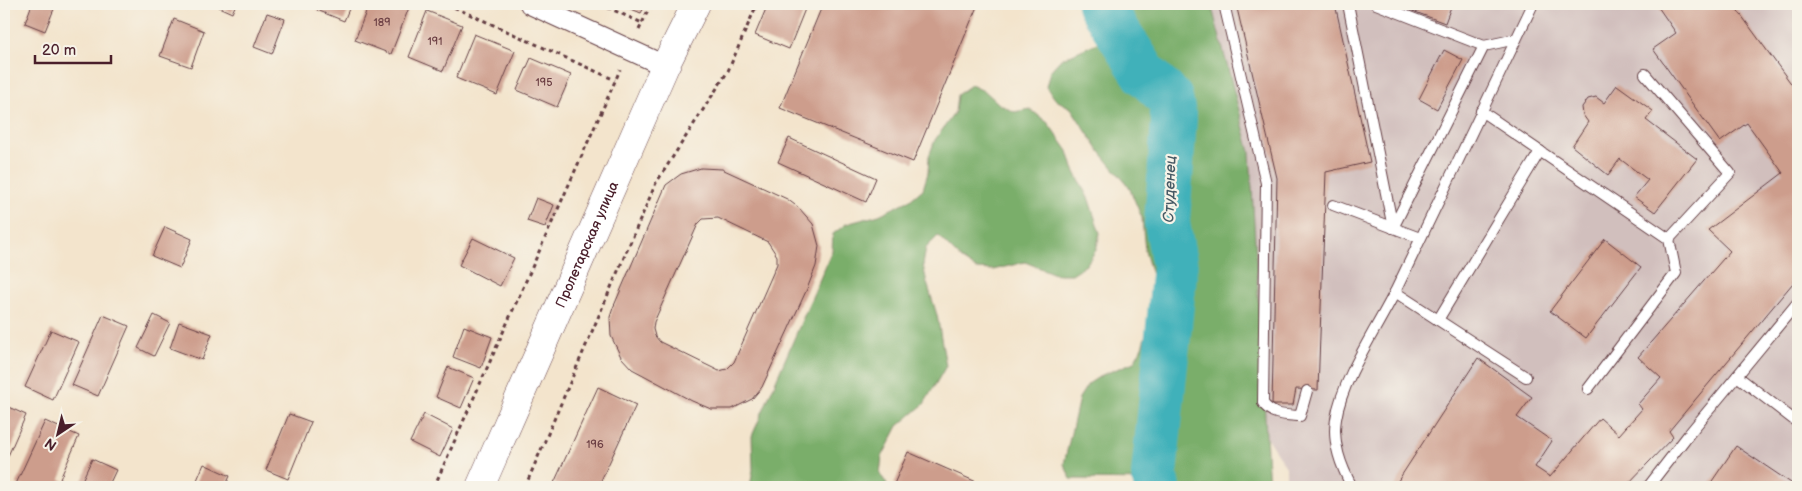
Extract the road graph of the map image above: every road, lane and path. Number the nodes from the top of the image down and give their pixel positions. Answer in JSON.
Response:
{"nodes":[{"id":1,"x":446,"y":4,"type":"edge"},
{"id":2,"x":530,"y":4,"type":"edge"},
{"id":3,"x":600,"y":4,"type":"edge"},
{"id":4,"x":651,"y":4,"type":"edge"},
{"id":5,"x":696,"y":4,"type":"edge"},
{"id":6,"x":757,"y":4,"type":"edge"},
{"id":7,"x":1224,"y":4,"type":"edge"},
{"id":8,"x":1348,"y":4,"type":"edge"},
{"id":9,"x":1376,"y":4,"type":"edge"},
{"id":10,"x":1533,"y":4,"type":"edge"},
{"id":11,"x":1516,"y":39,"type":"junction"},
{"id":12,"x":1484,"y":46,"type":"junction"},
{"id":13,"x":665,"y":66,"type":"junction"},
{"id":14,"x":1645,"y":74,"type":"dead end"},
{"id":15,"x":1482,"y":111,"type":"junction"},
{"id":16,"x":1540,"y":151,"type":"junction"},
{"id":17,"x":1333,"y":205,"type":"dead end"},
{"id":18,"x":1393,"y":228,"type":"junction"},
{"id":19,"x":1420,"y":238,"type":"junction"},
{"id":20,"x":1670,"y":239,"type":"junction"},
{"id":21,"x":1395,"y":292,"type":"junction"},
{"id":22,"x":1798,"y":302,"type":"edge"},
{"id":23,"x":1438,"y":320,"type":"junction"},
{"id":24,"x":1737,"y":376,"type":"junction"},
{"id":25,"x":1526,"y":377,"type":"dead end"},
{"id":26,"x":1588,"y":389,"type":"dead end"},
{"id":27,"x":1307,"y":391,"type":"dead end"},
{"id":28,"x":1798,"y":423,"type":"edge"},
{"id":29,"x":434,"y":487,"type":"edge"},
{"id":30,"x":480,"y":487,"type":"edge"},
{"id":31,"x":525,"y":487,"type":"edge"},
{"id":32,"x":1352,"y":487,"type":"edge"},
{"id":33,"x":1648,"y":487,"type":"edge"}],
"edges":[{"from":1,"to":29,"type":"path"},
{"from":2,"to":13,"type":"street"},
{"from":3,"to":4,"type":"path"},
{"from":5,"to":13,"type":"main road","name":"Пролетарская улица"},
{"from":6,"to":31,"type":"path"},
{"from":7,"to":27,"type":"lane"},
{"from":8,"to":18,"type":"lane"},
{"from":9,"to":12,"type":"lane"},
{"from":10,"to":11,"type":"lane"},
{"from":11,"to":12,"type":"lane"},
{"from":11,"to":15,"type":"lane"},
{"from":12,"to":18,"type":"lane"},
{"from":13,"to":30,"type":"main road","name":"Пролетарская улица"},
{"from":14,"to":20,"type":"lane"},
{"from":15,"to":16,"type":"lane"},
{"from":15,"to":19,"type":"lane"},
{"from":16,"to":20,"type":"lane"},
{"from":16,"to":23,"type":"lane"},
{"from":17,"to":18,"type":"lane"},
{"from":18,"to":19,"type":"lane"},
{"from":19,"to":21,"type":"lane"},
{"from":20,"to":26,"type":"lane"},
{"from":21,"to":23,"type":"lane"},
{"from":21,"to":32,"type":"lane"},
{"from":22,"to":24,"type":"lane"},
{"from":23,"to":25,"type":"lane"},
{"from":24,"to":28,"type":"lane"},
{"from":24,"to":33,"type":"lane"}]}
